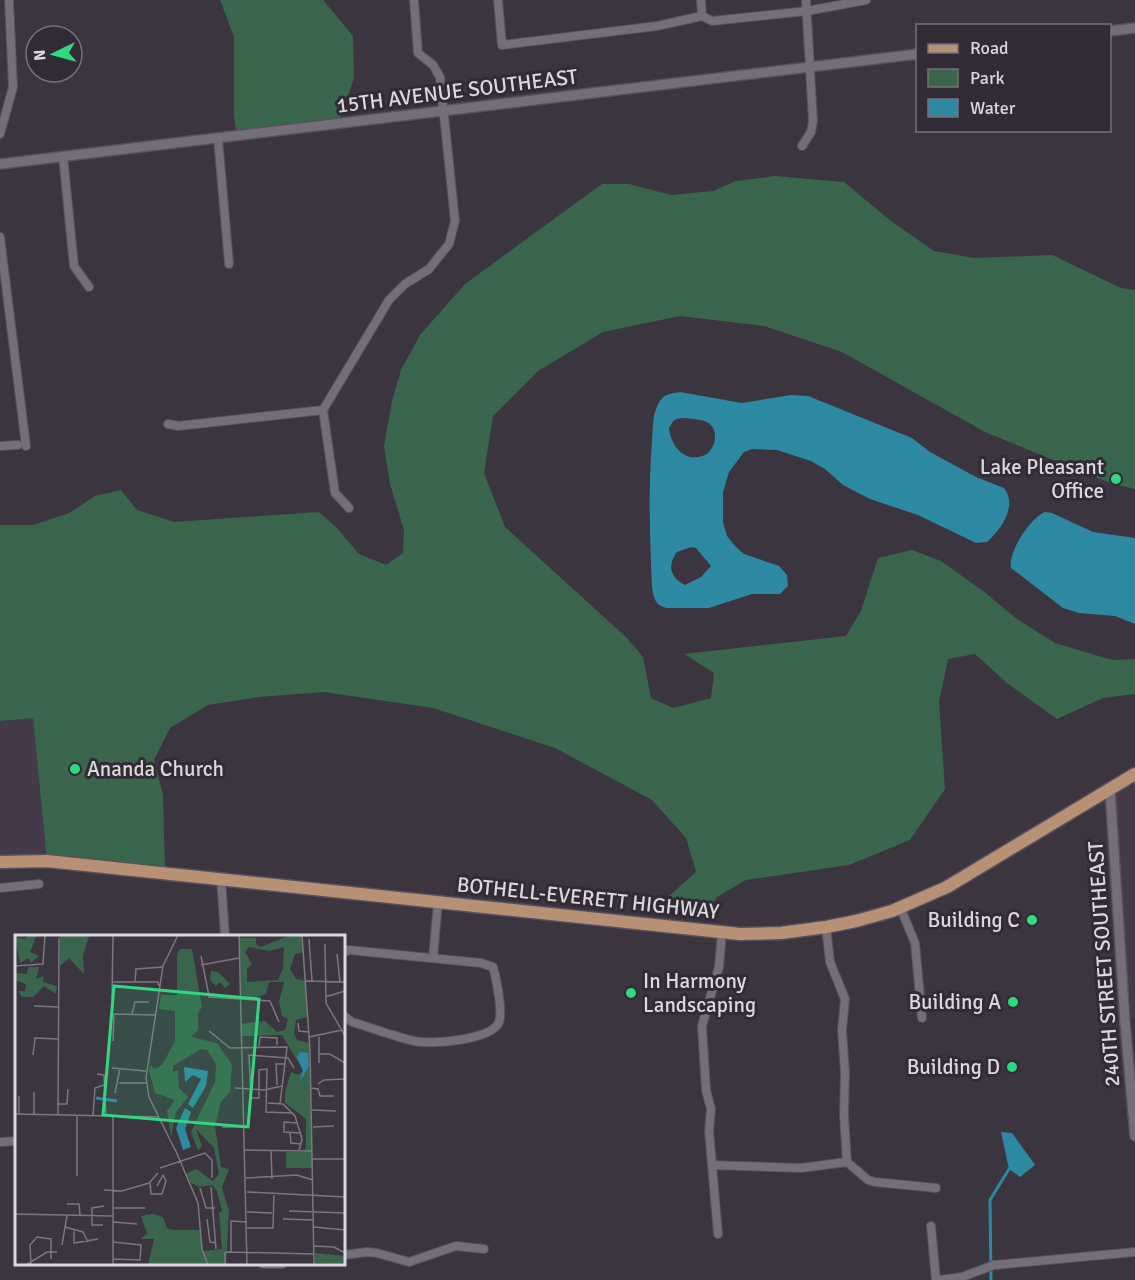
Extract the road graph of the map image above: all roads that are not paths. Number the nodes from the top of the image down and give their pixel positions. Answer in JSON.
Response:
{"nodes":[{"id":1,"x":9,"y":0,"type":"edge"},
{"id":2,"x":414,"y":0,"type":"edge"},
{"id":3,"x":498,"y":0,"type":"edge"},
{"id":4,"x":701,"y":0,"type":"edge"},
{"id":5,"x":806,"y":0,"type":"edge"},
{"id":6,"x":866,"y":0,"type":"edge"},
{"id":7,"x":807,"y":11,"type":"junction"},
{"id":8,"x":702,"y":16,"type":"junction"},
{"id":9,"x":1135,"y":28,"type":"edge"},
{"id":10,"x":1111,"y":31,"type":"edge"},
{"id":11,"x":916,"y":54,"type":"edge"},
{"id":12,"x":809,"y":68,"type":"junction"},
{"id":13,"x":444,"y":111,"type":"junction"},
{"id":14,"x":0,"y":134,"type":"edge"},
{"id":15,"x":218,"y":138,"type":"junction"},
{"id":16,"x":802,"y":146,"type":"dead end"},
{"id":17,"x":63,"y":156,"type":"junction"},
{"id":18,"x":0,"y":164,"type":"edge"},
{"id":19,"x":0,"y":237,"type":"edge"},
{"id":20,"x":229,"y":264,"type":"dead end"},
{"id":21,"x":89,"y":287,"type":"dead end"},
{"id":22,"x":323,"y":410,"type":"junction"},
{"id":23,"x":168,"y":424,"type":"dead end"},
{"id":24,"x":0,"y":447,"type":"edge"},
{"id":25,"x":350,"y":508,"type":"dead end"},
{"id":26,"x":1135,"y":774,"type":"edge"},
{"id":27,"x":1110,"y":789,"type":"junction"},
{"id":28,"x":0,"y":862,"type":"edge"},
{"id":29,"x":221,"y":879,"type":"junction"},
{"id":30,"x":39,"y":884,"type":"dead end"},
{"id":31,"x":0,"y":888,"type":"edge"},
{"id":32,"x":438,"y":902,"type":"junction"},
{"id":33,"x":900,"y":907,"type":"junction"},
{"id":34,"x":826,"y":927,"type":"junction"},
{"id":35,"x":722,"y":932,"type":"junction"},
{"id":36,"x":225,"y":935,"type":"edge"},
{"id":37,"x":345,"y":952,"type":"edge"},
{"id":38,"x":433,"y":958,"type":"junction"},
{"id":39,"x":345,"y":1017,"type":"edge"},
{"id":40,"x":922,"y":1018,"type":"dead end"},
{"id":41,"x":1135,"y":1136,"type":"edge"},
{"id":42,"x":15,"y":1141,"type":"edge"},
{"id":43,"x":0,"y":1143,"type":"edge"},
{"id":44,"x":847,"y":1162,"type":"junction"},
{"id":45,"x":712,"y":1165,"type":"junction"},
{"id":46,"x":936,"y":1188,"type":"dead end"},
{"id":47,"x":931,"y":1226,"type":"dead end"},
{"id":48,"x":718,"y":1234,"type":"dead end"},
{"id":49,"x":484,"y":1249,"type":"dead end"},
{"id":50,"x":1135,"y":1252,"type":"edge"},
{"id":51,"x":345,"y":1255,"type":"edge"},
{"id":52,"x":938,"y":1280,"type":"edge"}],
"edges":[{"from":1,"to":14,"type":"street"},
{"from":2,"to":13,"type":"street"},
{"from":3,"to":8,"type":"street"},
{"from":4,"to":8,"type":"street"},
{"from":5,"to":7,"type":"street"},
{"from":6,"to":7,"type":"street"},
{"from":7,"to":8,"type":"street"},
{"from":7,"to":12,"type":"street"},
{"from":9,"to":10,"type":"street"},
{"from":11,"to":12,"type":"street","name":"15TH AVENUE SOUTHEAST"},
{"from":12,"to":13,"type":"street","name":"15TH AVENUE SOUTHEAST"},
{"from":12,"to":16,"type":"street"},
{"from":13,"to":15,"type":"street","name":"15TH AVENUE SOUTHEAST"},
{"from":13,"to":22,"type":"street"},
{"from":15,"to":17,"type":"street","name":"15TH AVENUE SOUTHEAST"},
{"from":15,"to":20,"type":"street"},
{"from":17,"to":18,"type":"street","name":"15TH AVENUE SOUTHEAST"},
{"from":17,"to":21,"type":"street"},
{"from":19,"to":24,"type":"street"},
{"from":22,"to":23,"type":"street"},
{"from":22,"to":25,"type":"street"},
{"from":26,"to":27,"type":"main road","name":"BOTHELL-EVERETT HIGHWAY"},
{"from":27,"to":33,"type":"main road","name":"BOTHELL-EVERETT HIGHWAY"},
{"from":27,"to":41,"type":"street","name":"240TH STREET SOUTHEAST"},
{"from":28,"to":29,"type":"main road","name":"BOTHELL-EVERETT HIGHWAY"},
{"from":29,"to":32,"type":"main road","name":"BOTHELL-EVERETT HIGHWAY"},
{"from":29,"to":36,"type":"street"},
{"from":30,"to":31,"type":"street"},
{"from":32,"to":35,"type":"main road","name":"BOTHELL-EVERETT HIGHWAY"},
{"from":32,"to":38,"type":"street"},
{"from":33,"to":34,"type":"main road","name":"BOTHELL-EVERETT HIGHWAY"},
{"from":33,"to":40,"type":"street"},
{"from":34,"to":35,"type":"main road","name":"BOTHELL-EVERETT HIGHWAY"},
{"from":34,"to":44,"type":"street"},
{"from":35,"to":45,"type":"street"},
{"from":37,"to":38,"type":"street"},
{"from":38,"to":39,"type":"street"},
{"from":42,"to":43,"type":"street"},
{"from":44,"to":45,"type":"street"},
{"from":44,"to":46,"type":"street"},
{"from":45,"to":48,"type":"street"},
{"from":47,"to":52,"type":"street"},
{"from":49,"to":51,"type":"street"},
{"from":50,"to":52,"type":"street"}]}
